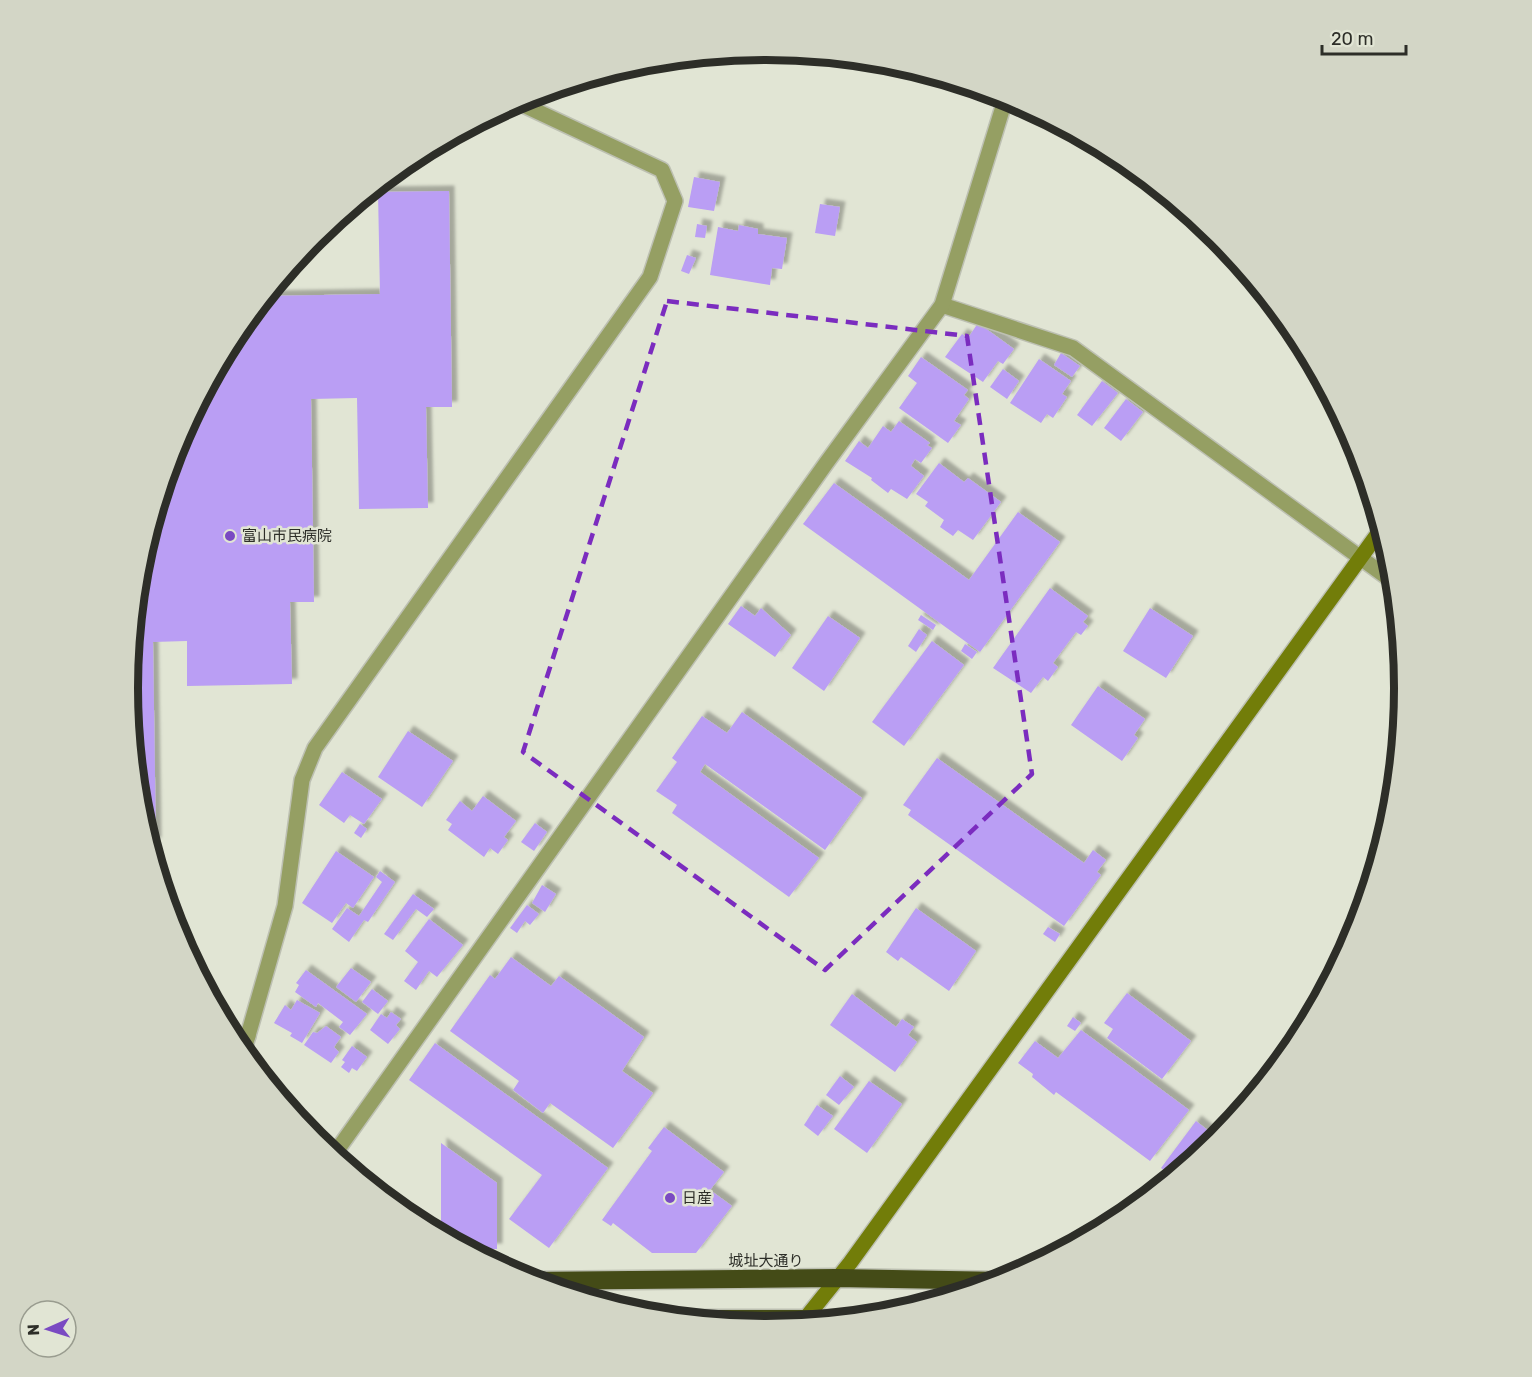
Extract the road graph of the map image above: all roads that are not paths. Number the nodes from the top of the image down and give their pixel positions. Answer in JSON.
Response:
{"nodes":[{"id":1,"x":1003,"y":106,"type":"edge"},
{"id":2,"x":528,"y":107,"type":"edge"},
{"id":3,"x":942,"y":304,"type":"junction"},
{"id":4,"x":1375,"y":537,"type":"edge"},
{"id":5,"x":1360,"y":558,"type":"junction"},
{"id":6,"x":1384,"y":575,"type":"edge"},
{"id":7,"x":242,"y":1036,"type":"edge"},
{"id":8,"x":248,"y":1036,"type":"junction"},
{"id":9,"x":246,"y":1042,"type":"edge"},
{"id":10,"x":338,"y":1148,"type":"edge"},
{"id":11,"x":836,"y":1278,"type":"junction"},
{"id":12,"x":555,"y":1281,"type":"edge"},
{"id":13,"x":977,"y":1281,"type":"edge"},
{"id":14,"x":807,"y":1316,"type":"edge"}],
"edges":[{"from":1,"to":3,"type":"street"},
{"from":2,"to":8,"type":"street"},
{"from":3,"to":5,"type":"street"},
{"from":3,"to":10,"type":"street"},
{"from":4,"to":5,"type":"street"},
{"from":5,"to":6,"type":"street"},
{"from":5,"to":11,"type":"street"},
{"from":7,"to":8,"type":"street"},
{"from":8,"to":9,"type":"street"},
{"from":11,"to":12,"type":"highway","name":"城址大通り"},
{"from":11,"to":13,"type":"highway","name":"城址大通り"},
{"from":11,"to":14,"type":"street"}]}
